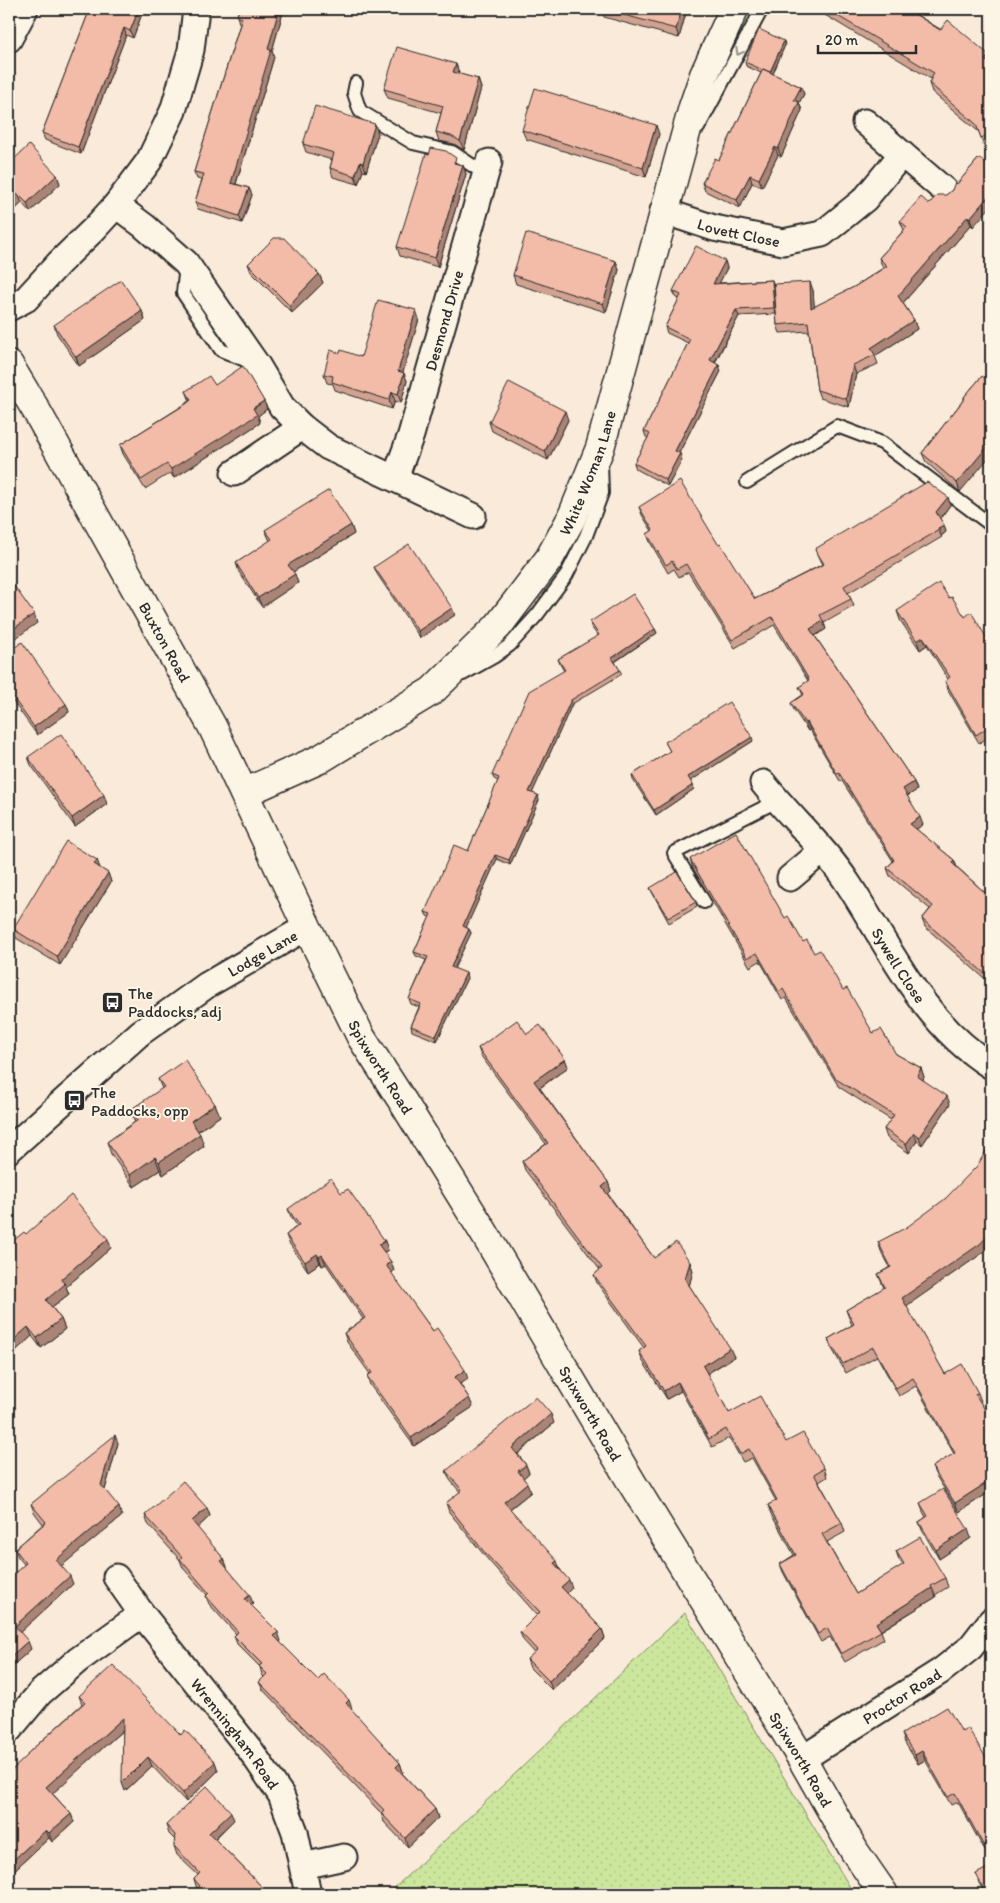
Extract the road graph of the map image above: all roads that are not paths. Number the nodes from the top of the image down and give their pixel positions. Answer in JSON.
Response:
{"nodes":[{"id":1,"x":25,"y":9,"type":"edge"},
{"id":2,"x":196,"y":9,"type":"edge"},
{"id":3,"x":734,"y":9,"type":"edge"},
{"id":4,"x":762,"y":9,"type":"edge"},
{"id":5,"x":9,"y":39,"type":"edge"},
{"id":6,"x":356,"y":83,"type":"dead end"},
{"id":7,"x":865,"y":122,"type":"dead end"},
{"id":8,"x":902,"y":154,"type":"junction"},
{"id":9,"x":488,"y":166,"type":"joint"},
{"id":10,"x":674,"y":173,"type":"junction"},
{"id":11,"x":944,"y":190,"type":"dead end"},
{"id":12,"x":116,"y":205,"type":"junction"},
{"id":13,"x":663,"y":212,"type":"junction"},
{"id":14,"x":9,"y":308,"type":"edge"},
{"id":15,"x":9,"y":364,"type":"edge"},
{"id":16,"x":302,"y":427,"type":"junction"},
{"id":17,"x":234,"y":473,"type":"dead end"},
{"id":18,"x":395,"y":478,"type":"junction"},
{"id":19,"x":747,"y":482,"type":"dead end"},
{"id":20,"x":472,"y":516,"type":"dead end"},
{"id":21,"x":991,"y":525,"type":"edge"},
{"id":22,"x":770,"y":792,"type":"joint"},
{"id":23,"x":244,"y":793,"type":"junction"},
{"id":24,"x":822,"y":850,"type":"junction"},
{"id":25,"x":790,"y":878,"type":"dead end"},
{"id":26,"x":704,"y":902,"type":"edge"},
{"id":27,"x":307,"y":927,"type":"junction"},
{"id":28,"x":991,"y":1066,"type":"edge"},
{"id":29,"x":9,"y":1150,"type":"edge"},
{"id":30,"x":116,"y":1577,"type":"dead end"},
{"id":31,"x":142,"y":1614,"type":"junction"},
{"id":32,"x":991,"y":1621,"type":"edge"},
{"id":33,"x":9,"y":1730,"type":"edge"},
{"id":34,"x":802,"y":1759,"type":"junction"},
{"id":35,"x":344,"y":1857,"type":"dead end"},
{"id":36,"x":303,"y":1866,"type":"junction"},
{"id":37,"x":308,"y":1894,"type":"edge"},
{"id":38,"x":884,"y":1894,"type":"edge"}],
"edges":[{"from":1,"to":5,"type":"street"},
{"from":2,"to":12,"type":"street"},
{"from":3,"to":10,"type":"street","name":"White Woman Lane"},
{"from":4,"to":10,"type":"lane","one_way":true},
{"from":6,"to":9,"type":"lane"},
{"from":7,"to":8,"type":"street"},
{"from":8,"to":11,"type":"street"},
{"from":8,"to":13,"type":"street","name":"Lovett Close"},
{"from":9,"to":18,"type":"street","name":"Desmond Drive"},
{"from":10,"to":13,"type":"street","name":"White Woman Lane"},
{"from":12,"to":14,"type":"street"},
{"from":12,"to":16,"type":"street"},
{"from":13,"to":23,"type":"street","name":"White Woman Lane"},
{"from":15,"to":23,"type":"street","name":"Buxton Road"},
{"from":16,"to":17,"type":"street"},
{"from":16,"to":18,"type":"street"},
{"from":18,"to":20,"type":"street"},
{"from":19,"to":21,"type":"lane"},
{"from":22,"to":24,"type":"street","name":"Sywell Close"},
{"from":22,"to":26,"type":"lane"},
{"from":23,"to":27,"type":"street","name":"Buxton Road"},
{"from":24,"to":25,"type":"street"},
{"from":24,"to":28,"type":"street","name":"Sywell Close"},
{"from":27,"to":29,"type":"street","name":"Lodge Lane"},
{"from":27,"to":34,"type":"street","name":"Spixworth Road"},
{"from":30,"to":31,"type":"street","name":"Wrenningham Road"},
{"from":31,"to":33,"type":"street"},
{"from":31,"to":36,"type":"street","name":"Wrenningham Road"},
{"from":32,"to":34,"type":"street","name":"Proctor Road"},
{"from":34,"to":38,"type":"street","name":"Spixworth Road"},
{"from":35,"to":36,"type":"street"},
{"from":36,"to":37,"type":"street","name":"Wrenningham Road"}]}
